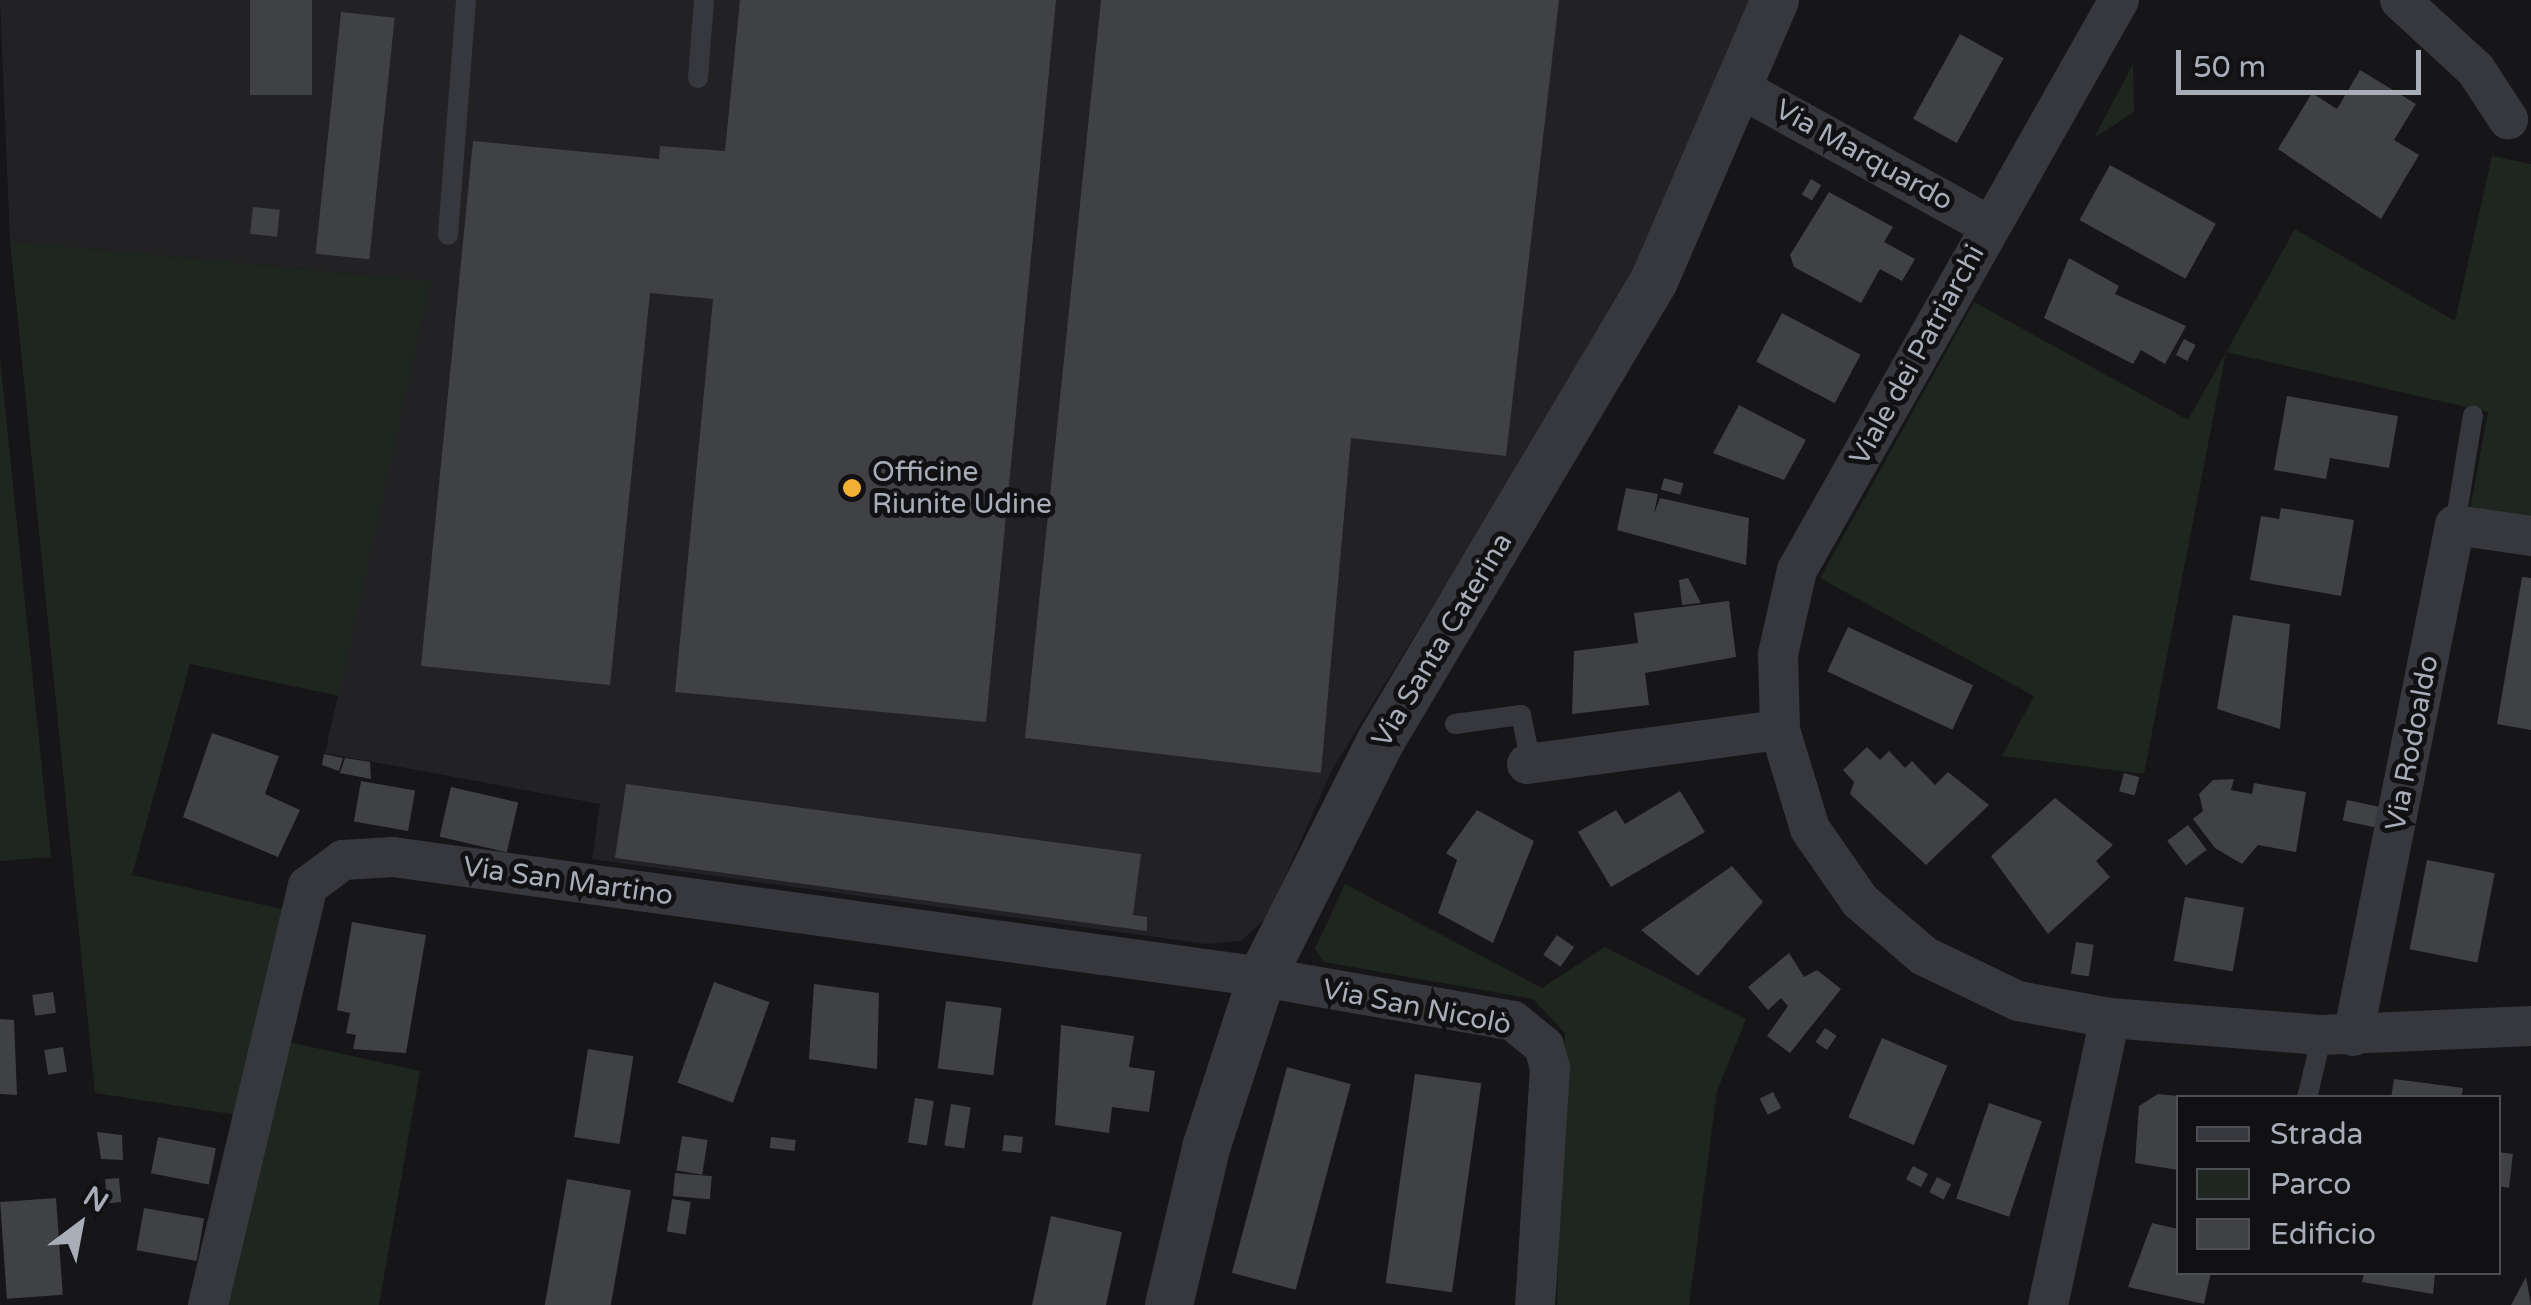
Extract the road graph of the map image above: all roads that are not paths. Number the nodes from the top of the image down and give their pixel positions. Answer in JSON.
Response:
{"nodes":[{"id":1,"x":466,"y":0,"type":"edge"},
{"id":2,"x":704,"y":0,"type":"edge"},
{"id":3,"x":1775,"y":0,"type":"edge"},
{"id":4,"x":2118,"y":0,"type":"edge"},
{"id":5,"x":2400,"y":0,"type":"edge"},
{"id":6,"x":698,"y":78,"type":"dead end"},
{"id":7,"x":1738,"y":87,"type":"junction"},
{"id":8,"x":2508,"y":119,"type":"dead end"},
{"id":9,"x":1988,"y":224,"type":"junction"},
{"id":10,"x":448,"y":235,"type":"dead end"},
{"id":11,"x":2472,"y":414,"type":"dead end"},
{"id":12,"x":2455,"y":524,"type":"junction"},
{"id":13,"x":2531,"y":536,"type":"edge"},
{"id":14,"x":1455,"y":724,"type":"dead end"},
{"id":15,"x":1780,"y":730,"type":"junction"},
{"id":16,"x":1529,"y":763,"type":"joint"},
{"id":17,"x":1262,"y":976,"type":"junction"},
{"id":18,"x":2110,"y":1018,"type":"junction"},
{"id":19,"x":2531,"y":1026,"type":"edge"},
{"id":20,"x":2338,"y":1036,"type":"junction"},
{"id":21,"x":2309,"y":1095,"type":"edge"},
{"id":22,"x":208,"y":1305,"type":"edge"},
{"id":23,"x":1169,"y":1305,"type":"edge"},
{"id":24,"x":1535,"y":1305,"type":"edge"},
{"id":25,"x":2048,"y":1305,"type":"edge"}],
"edges":[{"from":1,"to":10,"type":"lane"},
{"from":2,"to":6,"type":"lane"},
{"from":3,"to":7,"type":"street","name":"Via Santa Caterina"},
{"from":4,"to":9,"type":"street","name":"Viale dei Patriarchi"},
{"from":5,"to":8,"type":"street"},
{"from":7,"to":9,"type":"street","name":"Via Marquardo"},
{"from":7,"to":17,"type":"street","name":"Via Santa Caterina"},
{"from":9,"to":15,"type":"street","name":"Viale dei Patriarchi"},
{"from":11,"to":12,"type":"lane"},
{"from":12,"to":13,"type":"street"},
{"from":12,"to":20,"type":"street","name":"Via Rodoaldo"},
{"from":14,"to":16,"type":"lane"},
{"from":15,"to":16,"type":"street"},
{"from":15,"to":18,"type":"street","name":"Viale dei Patriarchi"},
{"from":17,"to":22,"type":"street","name":"Via San Martino"},
{"from":17,"to":23,"type":"street","name":"Via Santa Caterina"},
{"from":17,"to":24,"type":"street","name":"Via San Nicolò"},
{"from":18,"to":20,"type":"street","name":"Viale dei Patriarchi"},
{"from":18,"to":25,"type":"street"},
{"from":19,"to":20,"type":"street","name":"Viale dei Patriarchi"},
{"from":20,"to":21,"type":"lane"}]}
